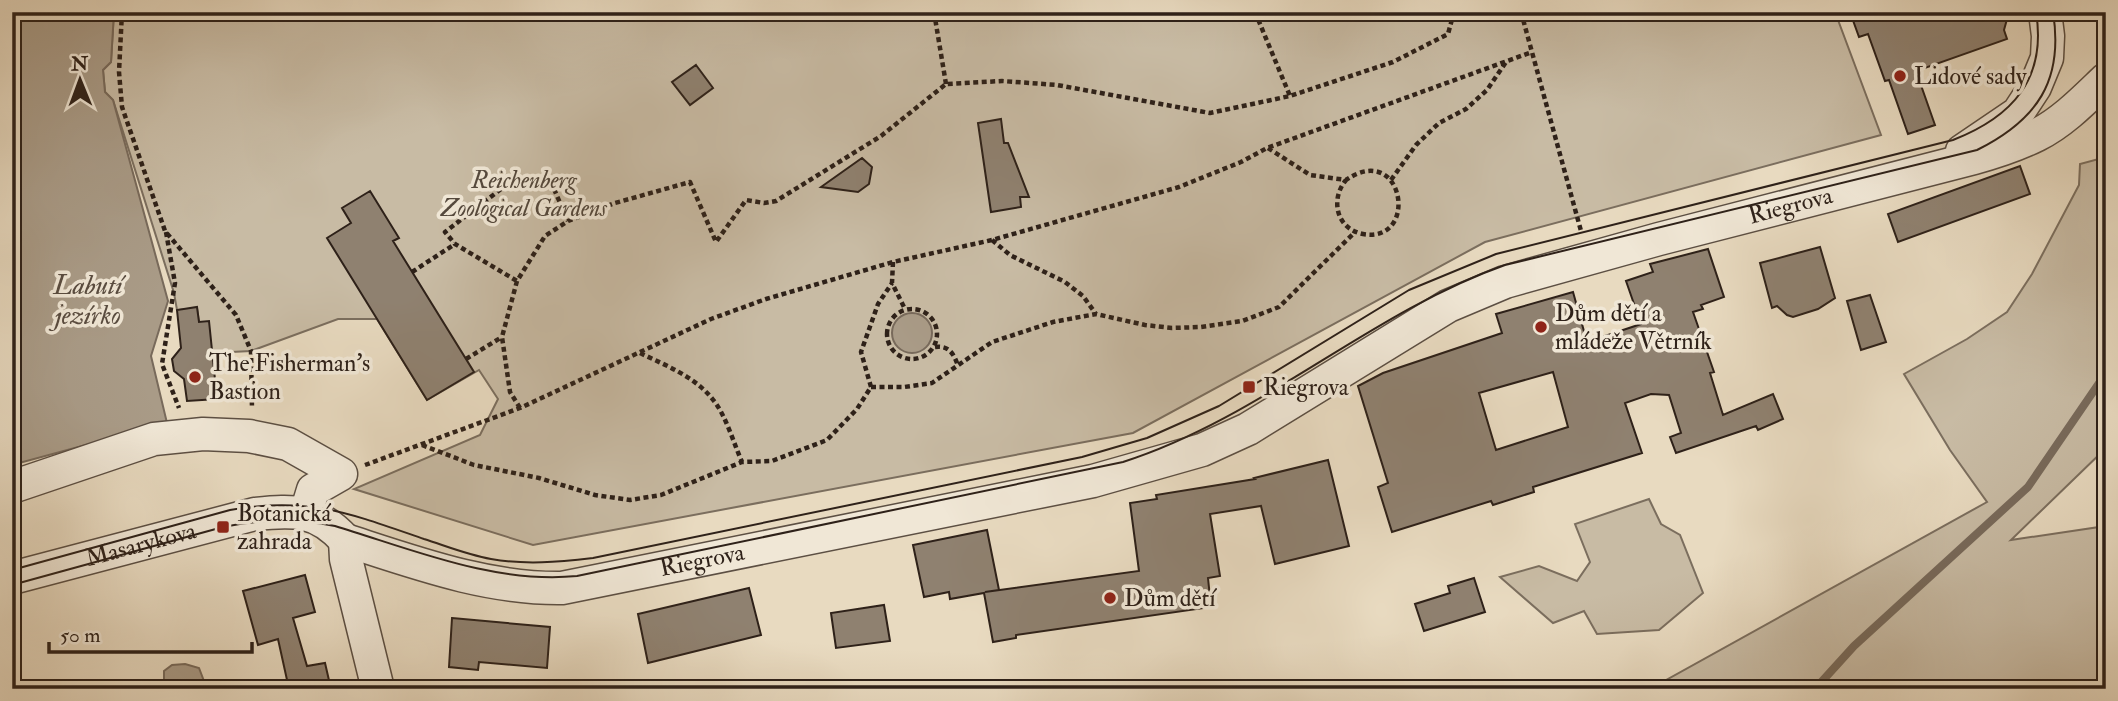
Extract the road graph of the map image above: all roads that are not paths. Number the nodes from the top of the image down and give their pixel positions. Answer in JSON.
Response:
{"nodes":[{"id":1,"x":2045,"y":12,"type":"edge"},
{"id":2,"x":2106,"y":79,"type":"edge"},
{"id":3,"x":1935,"y":169,"type":"junction"},
{"id":4,"x":12,"y":487,"type":"edge"},
{"id":5,"x":306,"y":513,"type":"junction"},
{"id":6,"x":345,"y":540,"type":"junction"},
{"id":7,"x":12,"y":578,"type":"edge"},
{"id":8,"x":378,"y":689,"type":"edge"}],
"edges":[{"from":1,"to":3,"type":"street"},
{"from":2,"to":3,"type":"street","name":"Riegrova"},
{"from":3,"to":6,"type":"street","name":"Riegrova"},
{"from":4,"to":5,"type":"street"},
{"from":5,"to":6,"type":"street","name":"Masarykova"},
{"from":5,"to":7,"type":"street","name":"Masarykova"},
{"from":6,"to":8,"type":"street"}]}
